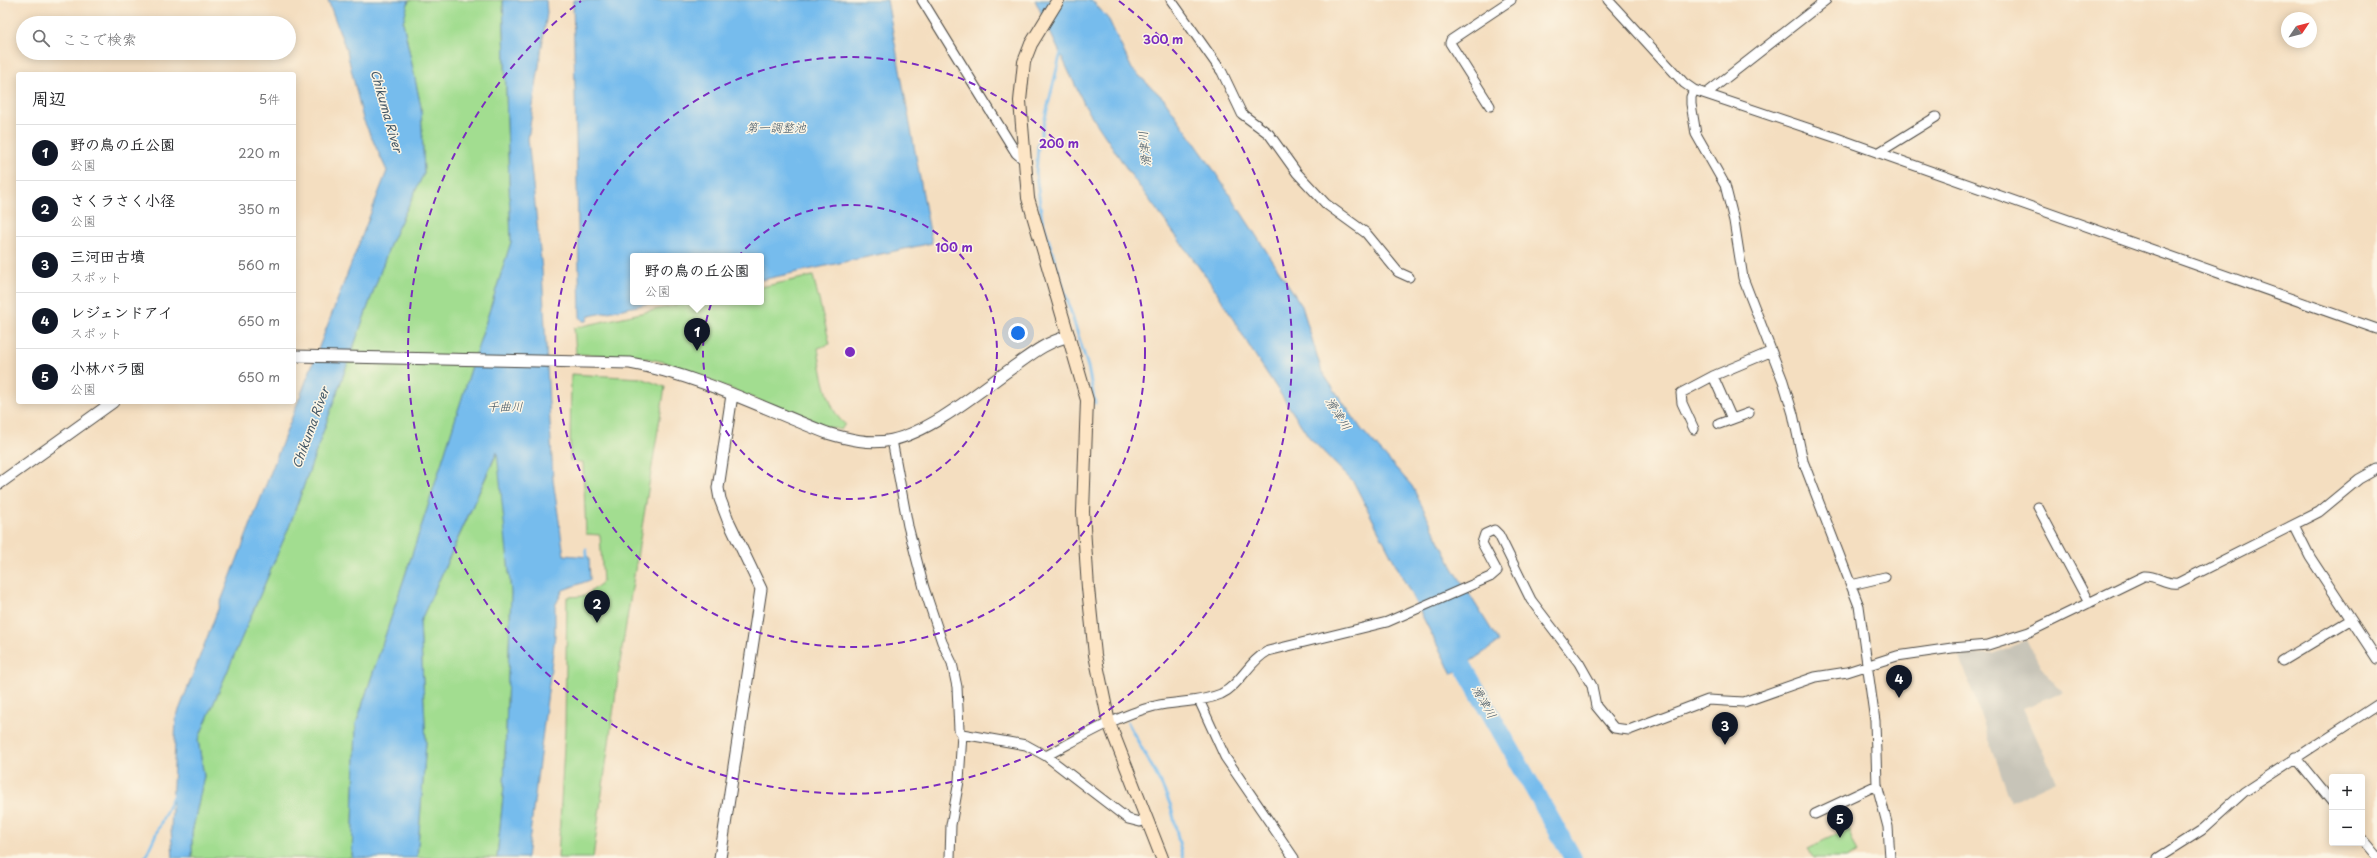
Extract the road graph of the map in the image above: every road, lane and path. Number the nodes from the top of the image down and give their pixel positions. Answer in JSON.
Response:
{"nodes":[{"id":1,"x":922,"y":0,"type":"edge"},
{"id":2,"x":1058,"y":0,"type":"edge"},
{"id":3,"x":1171,"y":0,"type":"edge"},
{"id":4,"x":1511,"y":0,"type":"edge"},
{"id":5,"x":1608,"y":0,"type":"edge"},
{"id":6,"x":1826,"y":0,"type":"edge"},
{"id":7,"x":1694,"y":90,"type":"junction"},
{"id":8,"x":1707,"y":93,"type":"junction"},
{"id":9,"x":1490,"y":106,"type":"dead end"},
{"id":10,"x":1936,"y":117,"type":"dead end"},
{"id":11,"x":1878,"y":152,"type":"junction"},
{"id":12,"x":1023,"y":159,"type":"junction"},
{"id":13,"x":1409,"y":277,"type":"dead end"},
{"id":14,"x":2377,"y":329,"type":"edge"},
{"id":15,"x":1069,"y":336,"type":"junction"},
{"id":16,"x":1770,"y":352,"type":"junction"},
{"id":17,"x":296,"y":356,"type":"edge"},
{"id":18,"x":1712,"y":376,"type":"junction"},
{"id":19,"x":732,"y":395,"type":"junction"},
{"id":20,"x":110,"y":404,"type":"edge"},
{"id":21,"x":1750,"y":413,"type":"dead end"},
{"id":22,"x":1732,"y":419,"type":"junction"},
{"id":23,"x":1719,"y":424,"type":"dead end"},
{"id":24,"x":1694,"y":429,"type":"dead end"},
{"id":25,"x":892,"y":440,"type":"junction"},
{"id":26,"x":2377,"y":469,"type":"edge"},
{"id":27,"x":0,"y":483,"type":"edge"},
{"id":28,"x":2038,"y":507,"type":"dead end"},
{"id":29,"x":2294,"y":525,"type":"junction"},
{"id":30,"x":1885,"y":576,"type":"dead end"},
{"id":31,"x":1851,"y":585,"type":"junction"},
{"id":32,"x":2090,"y":602,"type":"junction"},
{"id":33,"x":2350,"y":620,"type":"junction"},
{"id":34,"x":2377,"y":658,"type":"edge"},
{"id":35,"x":2282,"y":661,"type":"dead end"},
{"id":36,"x":1868,"y":665,"type":"junction"},
{"id":37,"x":1199,"y":700,"type":"junction"},
{"id":38,"x":2377,"y":705,"type":"edge"},
{"id":39,"x":1109,"y":723,"type":"junction"},
{"id":40,"x":962,"y":734,"type":"junction"},
{"id":41,"x":1046,"y":756,"type":"junction"},
{"id":42,"x":2295,"y":757,"type":"junction"},
{"id":43,"x":1877,"y":785,"type":"junction"},
{"id":44,"x":2329,"y":798,"type":"edge"},
{"id":45,"x":1815,"y":814,"type":"dead end"},
{"id":46,"x":1146,"y":819,"type":"junction"},
{"id":47,"x":2365,"y":843,"type":"edge"},
{"id":48,"x":2377,"y":857,"type":"edge"},
{"id":49,"x":720,"y":858,"type":"edge"},
{"id":50,"x":950,"y":858,"type":"edge"},
{"id":51,"x":1162,"y":858,"type":"edge"},
{"id":52,"x":1294,"y":858,"type":"edge"},
{"id":53,"x":1890,"y":858,"type":"edge"},
{"id":54,"x":2158,"y":858,"type":"edge"}],
"edges":[{"from":1,"to":12,"type":"street"},
{"from":2,"to":12,"type":"main road"},
{"from":3,"to":13,"type":"street"},
{"from":4,"to":9,"type":"street"},
{"from":5,"to":7,"type":"street"},
{"from":6,"to":8,"type":"street"},
{"from":7,"to":8,"type":"street"},
{"from":7,"to":16,"type":"street"},
{"from":8,"to":11,"type":"street"},
{"from":10,"to":11,"type":"street"},
{"from":11,"to":14,"type":"street"},
{"from":12,"to":15,"type":"main road"},
{"from":15,"to":25,"type":"street"},
{"from":15,"to":39,"type":"main road"},
{"from":16,"to":18,"type":"street"},
{"from":16,"to":31,"type":"street"},
{"from":17,"to":19,"type":"street"},
{"from":18,"to":22,"type":"street"},
{"from":18,"to":24,"type":"street"},
{"from":19,"to":25,"type":"street"},
{"from":19,"to":49,"type":"street"},
{"from":20,"to":27,"type":"street"},
{"from":21,"to":22,"type":"street"},
{"from":22,"to":23,"type":"street"},
{"from":25,"to":40,"type":"street"},
{"from":26,"to":29,"type":"street"},
{"from":28,"to":32,"type":"street"},
{"from":29,"to":32,"type":"street"},
{"from":29,"to":33,"type":"street"},
{"from":30,"to":31,"type":"street"},
{"from":31,"to":36,"type":"street"},
{"from":32,"to":36,"type":"street"},
{"from":33,"to":34,"type":"street"},
{"from":33,"to":35,"type":"street"},
{"from":36,"to":37,"type":"street"},
{"from":36,"to":43,"type":"street"},
{"from":37,"to":39,"type":"street"},
{"from":37,"to":52,"type":"street"},
{"from":38,"to":42,"type":"street"},
{"from":39,"to":41,"type":"street"},
{"from":39,"to":46,"type":"main road"},
{"from":40,"to":41,"type":"street"},
{"from":40,"to":50,"type":"street"},
{"from":41,"to":46,"type":"street"},
{"from":42,"to":44,"type":"street"},
{"from":42,"to":54,"type":"street"},
{"from":43,"to":45,"type":"street"},
{"from":43,"to":53,"type":"street"},
{"from":46,"to":51,"type":"main road"},
{"from":47,"to":48,"type":"street"}]}
